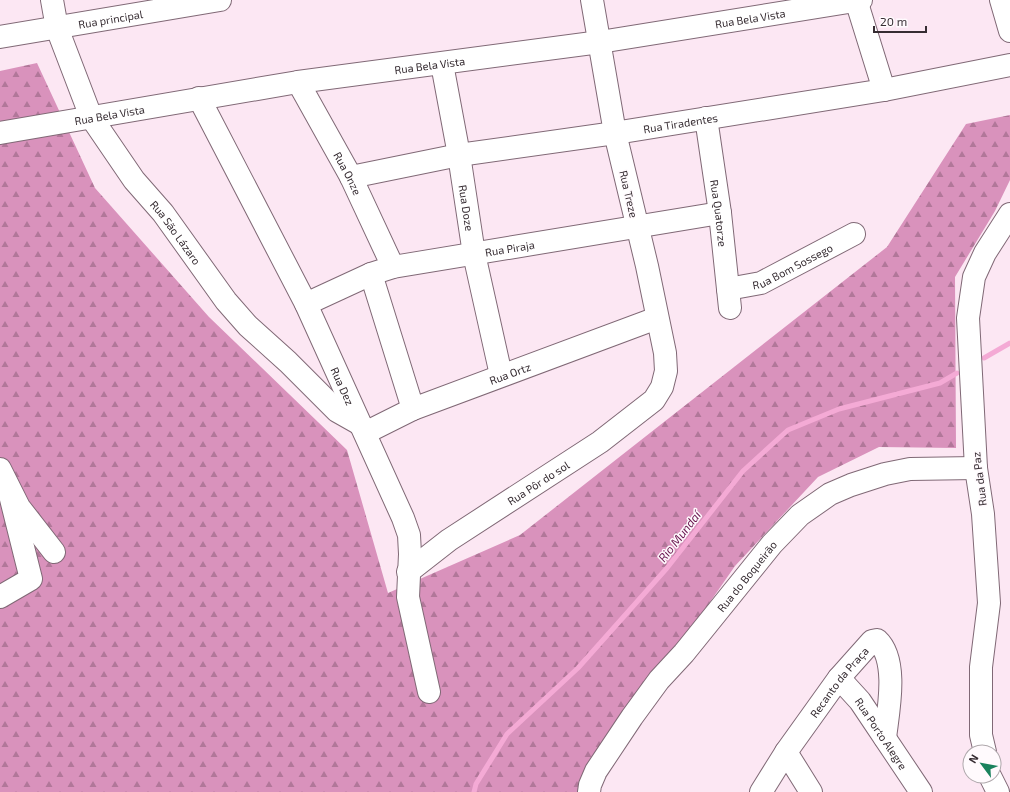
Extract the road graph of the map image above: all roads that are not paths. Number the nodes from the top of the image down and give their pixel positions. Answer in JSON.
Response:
{"nodes":[{"id":1,"x":52,"y":0,"type":"edge"},
{"id":2,"x":220,"y":0,"type":"edge"},
{"id":3,"x":592,"y":0,"type":"edge"},
{"id":4,"x":858,"y":0,"type":"edge"},
{"id":5,"x":1001,"y":0,"type":"edge"},
{"id":6,"x":57,"y":28,"type":"junction"},
{"id":7,"x":1010,"y":31,"type":"edge"},
{"id":8,"x":0,"y":37,"type":"edge"},
{"id":9,"x":600,"y":42,"type":"junction"},
{"id":10,"x":442,"y":64,"type":"junction"},
{"id":11,"x":1010,"y":65,"type":"edge"},
{"id":12,"x":298,"y":82,"type":"junction"},
{"id":13,"x":884,"y":90,"type":"junction"},
{"id":14,"x":199,"y":98,"type":"junction"},
{"id":15,"x":91,"y":117,"type":"junction"},
{"id":16,"x":706,"y":118,"type":"junction"},
{"id":17,"x":0,"y":133,"type":"edge"},
{"id":18,"x":615,"y":133,"type":"junction"},
{"id":19,"x":459,"y":155,"type":"junction"},
{"id":20,"x":351,"y":177,"type":"junction"},
{"id":21,"x":720,"y":213,"type":"junction"},
{"id":22,"x":1010,"y":214,"type":"edge"},
{"id":23,"x":636,"y":225,"type":"junction"},
{"id":24,"x":854,"y":234,"type":"dead end"},
{"id":25,"x":474,"y":254,"type":"junction"},
{"id":26,"x":393,"y":267,"type":"junction"},
{"id":27,"x":371,"y":274,"type":"junction"},
{"id":28,"x":729,"y":298,"type":"joint"},
{"id":29,"x":306,"y":304,"type":"junction"},
{"id":30,"x":658,"y":318,"type":"junction"},
{"id":31,"x":501,"y":375,"type":"junction"},
{"id":32,"x":662,"y":387,"type":"joint"},
{"id":33,"x":413,"y":409,"type":"junction"},
{"id":34,"x":362,"y":428,"type":"junction"},
{"id":35,"x":976,"y":468,"type":"junction"},
{"id":36,"x":4,"y":478,"type":"edge"},
{"id":37,"x":54,"y":552,"type":"dead end"},
{"id":38,"x":408,"y":572,"type":"junction"},
{"id":39,"x":0,"y":597,"type":"edge"},
{"id":40,"x":839,"y":678,"type":"junction"},
{"id":41,"x":429,"y":692,"type":"dead end"},
{"id":42,"x":860,"y":701,"type":"junction"},
{"id":43,"x":811,"y":717,"type":"junction"},
{"id":44,"x":885,"y":738,"type":"junction"},
{"id":45,"x":983,"y":744,"type":"edge"},
{"id":46,"x":786,"y":752,"type":"junction"},
{"id":47,"x":590,"y":792,"type":"edge"},
{"id":48,"x":761,"y":792,"type":"edge"},
{"id":49,"x":811,"y":792,"type":"edge"},
{"id":50,"x":920,"y":792,"type":"edge"}],
"edges":[{"from":1,"to":6,"type":"street","name":"Rua São Lázaro"},
{"from":2,"to":6,"type":"street","name":"Rua principal"},
{"from":3,"to":9,"type":"street","name":"Rua Treze"},
{"from":4,"to":9,"type":"street","name":"Rua Bela Vista"},
{"from":4,"to":13,"type":"street"},
{"from":5,"to":7,"type":"street"},
{"from":6,"to":8,"type":"street","name":"Rua principal"},
{"from":6,"to":15,"type":"street","name":"Rua São Lázaro"},
{"from":9,"to":10,"type":"street","name":"Rua Bela Vista"},
{"from":9,"to":18,"type":"street","name":"Rua Treze"},
{"from":10,"to":12,"type":"street","name":"Rua Bela Vista"},
{"from":10,"to":19,"type":"street","name":"Rua Doze"},
{"from":11,"to":13,"type":"street","name":"Rua Tiradentes"},
{"from":12,"to":14,"type":"street","name":"Rua Bela Vista"},
{"from":12,"to":20,"type":"street","name":"Rua Onze"},
{"from":13,"to":16,"type":"street","name":"Rua Tiradentes"},
{"from":14,"to":15,"type":"street","name":"Rua Bela Vista"},
{"from":14,"to":29,"type":"street","name":"Rua Dez"},
{"from":15,"to":17,"type":"street","name":"Rua Bela Vista"},
{"from":15,"to":34,"type":"street","name":"Rua São Lázaro"},
{"from":16,"to":18,"type":"street","name":"Rua Tiradentes"},
{"from":16,"to":21,"type":"street","name":"Rua Quatorze"},
{"from":18,"to":19,"type":"street","name":"Rua Tiradentes"},
{"from":18,"to":23,"type":"street","name":"Rua Treze"},
{"from":19,"to":20,"type":"street","name":"Rua Tiradentes"},
{"from":19,"to":25,"type":"street","name":"Rua Doze"},
{"from":20,"to":26,"type":"street","name":"Rua Onze"},
{"from":21,"to":23,"type":"street","name":"Rua Piraja"},
{"from":21,"to":28,"type":"street","name":"Rua Quatorze"},
{"from":22,"to":35,"type":"street","name":"Rua da Paz"},
{"from":23,"to":25,"type":"street","name":"Rua Piraja"},
{"from":23,"to":30,"type":"street","name":"Rua Treze"},
{"from":24,"to":28,"type":"street","name":"Rua Bom Sossego"},
{"from":25,"to":26,"type":"street","name":"Rua Piraja"},
{"from":25,"to":31,"type":"street","name":"Rua Doze"},
{"from":26,"to":27,"type":"street","name":"Rua Piraja"},
{"from":27,"to":29,"type":"street","name":"Rua Piraja"},
{"from":27,"to":33,"type":"street"},
{"from":29,"to":34,"type":"street","name":"Rua Dez"},
{"from":30,"to":31,"type":"street","name":"Rua Ortz"},
{"from":30,"to":32,"type":"street","name":"Rua Treze"},
{"from":31,"to":33,"type":"street","name":"Rua Ortz"},
{"from":32,"to":38,"type":"street","name":"Rua Pôr do sol"},
{"from":33,"to":34,"type":"street","name":"Rua Ortz"},
{"from":34,"to":38,"type":"street","name":"Rua Dez"},
{"from":35,"to":45,"type":"street","name":"Rua da Paz"},
{"from":35,"to":47,"type":"street","name":"Rua do Boqueirão"},
{"from":36,"to":37,"type":"street"},
{"from":36,"to":39,"type":"street"},
{"from":38,"to":41,"type":"street","name":"Rua Dez"},
{"from":40,"to":42,"type":"street","name":"Rua Porto Alegre"},
{"from":40,"to":43,"type":"street","name":"Recanto da Praça"},
{"from":40,"to":44,"type":"street","name":"Recanto da Praça"},
{"from":42,"to":43,"type":"street"},
{"from":42,"to":44,"type":"street","name":"Rua Porto Alegre"},
{"from":43,"to":46,"type":"street","name":"Recanto da Praça"},
{"from":44,"to":50,"type":"street","name":"Rua Porto Alegre"},
{"from":46,"to":48,"type":"street","name":"Recanto da Praça"},
{"from":46,"to":49,"type":"street"}]}
